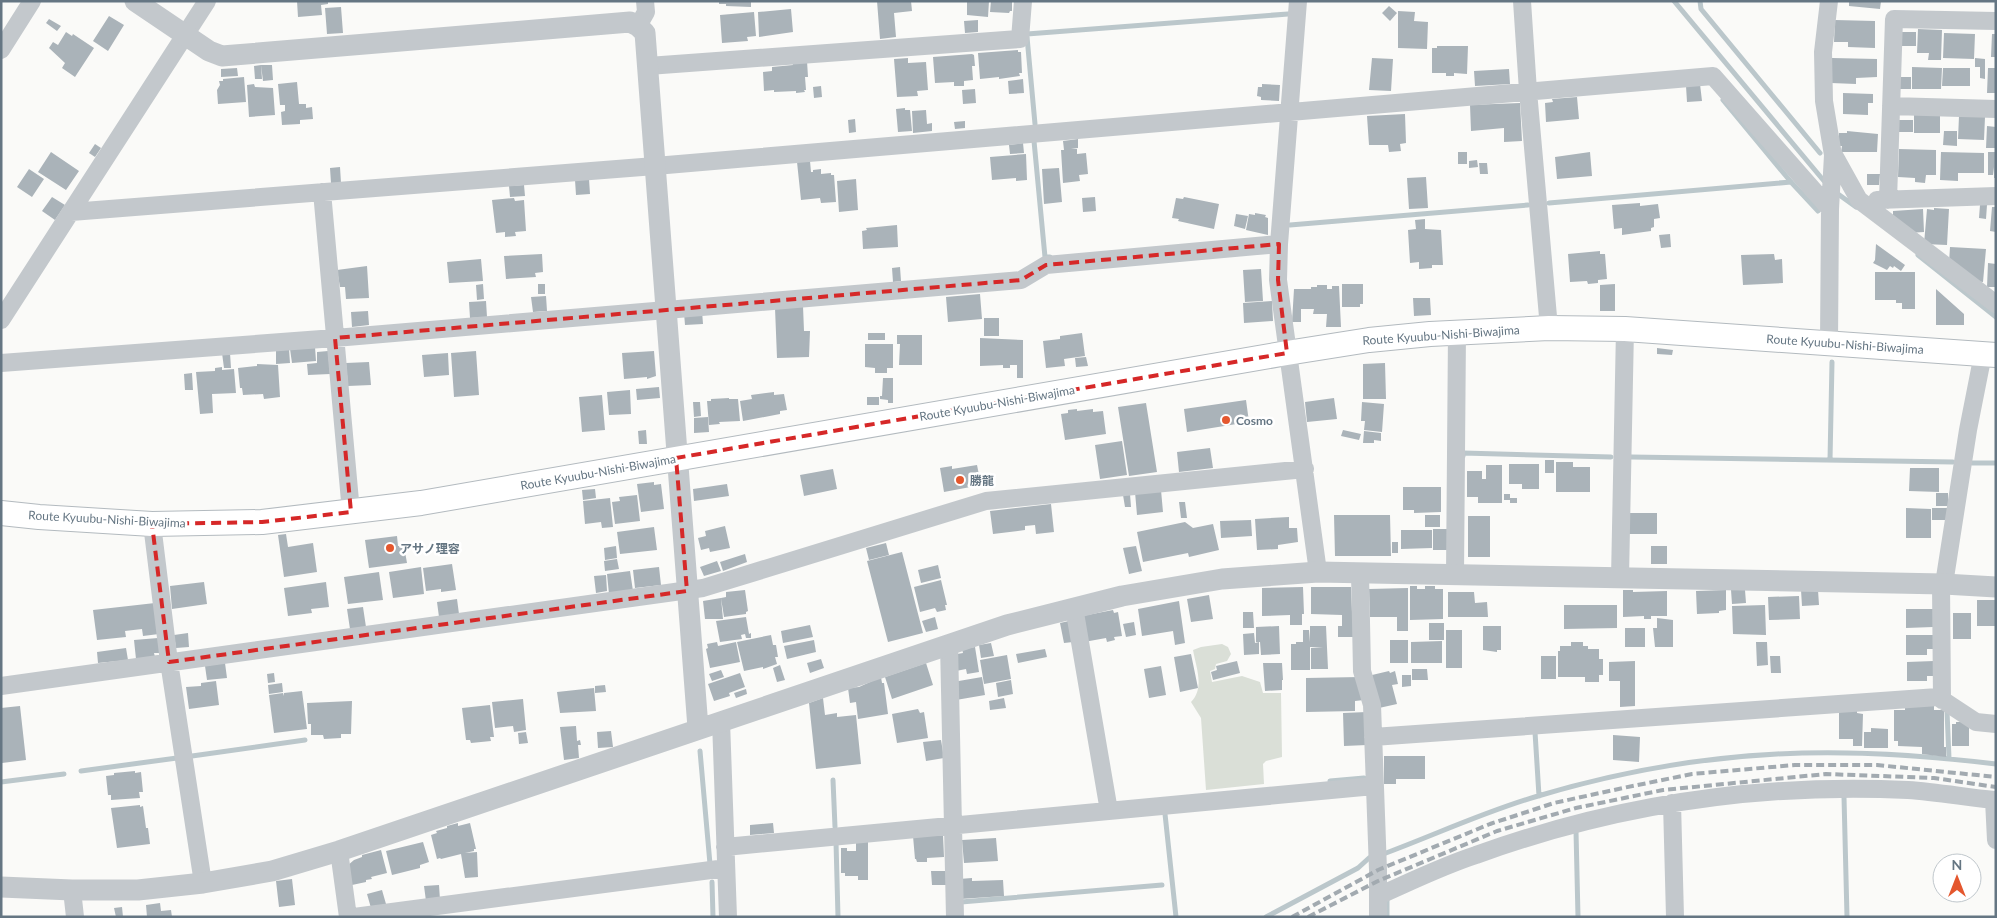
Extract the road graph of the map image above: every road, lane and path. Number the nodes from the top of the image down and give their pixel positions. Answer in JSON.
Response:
{"nodes":[{"id":1,"x":32,"y":1,"type":"edge"},
{"id":2,"x":135,"y":1,"type":"edge"},
{"id":3,"x":207,"y":1,"type":"edge"},
{"id":4,"x":645,"y":1,"type":"edge"},
{"id":5,"x":1023,"y":1,"type":"edge"},
{"id":6,"x":1298,"y":1,"type":"edge"},
{"id":7,"x":1522,"y":1,"type":"edge"},
{"id":8,"x":1829,"y":1,"type":"edge"},
{"id":9,"x":1996,"y":21,"type":"edge"},
{"id":10,"x":638,"y":26,"type":"junction"},
{"id":11,"x":185,"y":35,"type":"junction"},
{"id":12,"x":1,"y":50,"type":"edge"},
{"id":13,"x":648,"y":66,"type":"junction"},
{"id":14,"x":1528,"y":91,"type":"junction"},
{"id":15,"x":1891,"y":106,"type":"junction"},
{"id":16,"x":1996,"y":109,"type":"edge"},
{"id":17,"x":1289,"y":111,"type":"junction"},
{"id":18,"x":1833,"y":154,"type":"junction"},
{"id":19,"x":655,"y":166,"type":"junction"},
{"id":20,"x":322,"y":192,"type":"junction"},
{"id":21,"x":1996,"y":196,"type":"edge"},
{"id":22,"x":1859,"y":200,"type":"junction"},
{"id":23,"x":1888,"y":200,"type":"junction"},
{"id":24,"x":1830,"y":209,"type":"junction"},
{"id":25,"x":71,"y":212,"type":"junction"},
{"id":26,"x":1279,"y":244,"type":"junction"},
{"id":27,"x":1996,"y":304,"type":"edge"},
{"id":28,"x":666,"y":309,"type":"junction"},
{"id":29,"x":1,"y":320,"type":"edge"},
{"id":30,"x":1549,"y":328,"type":"junction"},
{"id":31,"x":1625,"y":329,"type":"junction"},
{"id":32,"x":1457,"y":332,"type":"junction"},
{"id":33,"x":335,"y":338,"type":"junction"},
{"id":34,"x":1829,"y":343,"type":"junction"},
{"id":35,"x":1287,"y":353,"type":"junction"},
{"id":36,"x":1990,"y":354,"type":"edge"},
{"id":37,"x":1,"y":363,"type":"edge"},
{"id":38,"x":676,"y":458,"type":"junction"},
{"id":39,"x":1305,"y":469,"type":"junction"},
{"id":40,"x":351,"y":512,"type":"junction"},
{"id":41,"x":1,"y":513,"type":"edge"},
{"id":42,"x":152,"y":524,"type":"junction"},
{"id":43,"x":1318,"y":572,"type":"junction"},
{"id":44,"x":1360,"y":573,"type":"junction"},
{"id":45,"x":1455,"y":575,"type":"junction"},
{"id":46,"x":1620,"y":578,"type":"junction"},
{"id":47,"x":1942,"y":584,"type":"junction"},
{"id":48,"x":1996,"y":587,"type":"edge"},
{"id":49,"x":687,"y":591,"type":"junction"},
{"id":50,"x":1074,"y":607,"type":"junction"},
{"id":51,"x":949,"y":644,"type":"junction"},
{"id":52,"x":169,"y":662,"type":"junction"},
{"id":53,"x":1,"y":686,"type":"edge"},
{"id":54,"x":1942,"y":700,"type":"junction"},
{"id":55,"x":721,"y":721,"type":"junction"},
{"id":56,"x":1996,"y":724,"type":"edge"},
{"id":57,"x":698,"y":728,"type":"junction"},
{"id":58,"x":1373,"y":737,"type":"junction"},
{"id":59,"x":1374,"y":786,"type":"junction"},
{"id":60,"x":1995,"y":800,"type":"edge"},
{"id":61,"x":1672,"y":803,"type":"junction"},
{"id":62,"x":1109,"y":811,"type":"junction"},
{"id":63,"x":953,"y":825,"type":"junction"},
{"id":64,"x":1996,"y":840,"type":"edge"},
{"id":65,"x":725,"y":847,"type":"junction"},
{"id":66,"x":339,"y":851,"type":"junction"},
{"id":67,"x":726,"y":868,"type":"junction"},
{"id":68,"x":203,"y":883,"type":"junction"},
{"id":69,"x":1,"y":887,"type":"edge"},
{"id":70,"x":72,"y":890,"type":"junction"},
{"id":71,"x":1378,"y":896,"type":"junction"},
{"id":72,"x":75,"y":917,"type":"edge"},
{"id":73,"x":348,"y":917,"type":"edge"},
{"id":74,"x":354,"y":917,"type":"edge"},
{"id":75,"x":728,"y":917,"type":"edge"},
{"id":76,"x":955,"y":917,"type":"edge"},
{"id":77,"x":1378,"y":917,"type":"edge"},
{"id":78,"x":1675,"y":917,"type":"edge"}],
"edges":[{"from":1,"to":12,"type":"street"},
{"from":2,"to":11,"type":"street"},
{"from":3,"to":11,"type":"street"},
{"from":4,"to":10,"type":"street"},
{"from":5,"to":13,"type":"street"},
{"from":6,"to":17,"type":"street"},
{"from":7,"to":14,"type":"street"},
{"from":8,"to":18,"type":"street"},
{"from":9,"to":15,"type":"street"},
{"from":10,"to":11,"type":"street"},
{"from":10,"to":13,"type":"street"},
{"from":11,"to":25,"type":"street"},
{"from":13,"to":19,"type":"street"},
{"from":14,"to":17,"type":"street"},
{"from":14,"to":24,"type":"street"},
{"from":14,"to":30,"type":"street"},
{"from":15,"to":16,"type":"street"},
{"from":15,"to":23,"type":"street"},
{"from":17,"to":19,"type":"street"},
{"from":17,"to":26,"type":"street"},
{"from":18,"to":22,"type":"street"},
{"from":18,"to":24,"type":"street"},
{"from":19,"to":20,"type":"street"},
{"from":19,"to":28,"type":"street"},
{"from":20,"to":25,"type":"street"},
{"from":20,"to":33,"type":"street"},
{"from":21,"to":23,"type":"street"},
{"from":22,"to":23,"type":"street"},
{"from":22,"to":27,"type":"street"},
{"from":24,"to":34,"type":"street"},
{"from":25,"to":29,"type":"street"},
{"from":26,"to":28,"type":"street"},
{"from":26,"to":35,"type":"street"},
{"from":28,"to":33,"type":"street"},
{"from":28,"to":38,"type":"street"},
{"from":30,"to":31,"type":"main road","name":"Route Kyuubu-Nishi-Biwajima"},
{"from":30,"to":32,"type":"main road","name":"Route Kyuubu-Nishi-Biwajima"},
{"from":31,"to":34,"type":"main road","name":"Route Kyuubu-Nishi-Biwajima"},
{"from":31,"to":46,"type":"street"},
{"from":32,"to":35,"type":"main road","name":"Route Kyuubu-Nishi-Biwajima"},
{"from":32,"to":45,"type":"street"},
{"from":33,"to":37,"type":"street"},
{"from":33,"to":40,"type":"street"},
{"from":34,"to":36,"type":"main road","name":"Route Kyuubu-Nishi-Biwajima"},
{"from":35,"to":38,"type":"main road","name":"Route Kyuubu-Nishi-Biwajima"},
{"from":35,"to":39,"type":"street"},
{"from":36,"to":47,"type":"street"},
{"from":38,"to":40,"type":"main road","name":"Route Kyuubu-Nishi-Biwajima"},
{"from":38,"to":49,"type":"street"},
{"from":39,"to":43,"type":"street"},
{"from":39,"to":49,"type":"street"},
{"from":40,"to":42,"type":"main road","name":"Route Kyuubu-Nishi-Biwajima"},
{"from":41,"to":42,"type":"main road","name":"Route Kyuubu-Nishi-Biwajima"},
{"from":42,"to":52,"type":"street"},
{"from":43,"to":44,"type":"street"},
{"from":43,"to":50,"type":"street"},
{"from":44,"to":45,"type":"street"},
{"from":44,"to":58,"type":"street"},
{"from":45,"to":46,"type":"street"},
{"from":46,"to":47,"type":"street"},
{"from":47,"to":48,"type":"street"},
{"from":47,"to":54,"type":"street"},
{"from":49,"to":52,"type":"street"},
{"from":49,"to":57,"type":"street"},
{"from":50,"to":51,"type":"street"},
{"from":50,"to":62,"type":"street"},
{"from":51,"to":55,"type":"street"},
{"from":51,"to":63,"type":"street"},
{"from":52,"to":53,"type":"street"},
{"from":52,"to":68,"type":"street"},
{"from":54,"to":56,"type":"street"},
{"from":54,"to":58,"type":"street"},
{"from":55,"to":57,"type":"street"},
{"from":55,"to":65,"type":"street"},
{"from":57,"to":66,"type":"street"},
{"from":58,"to":59,"type":"street"},
{"from":59,"to":62,"type":"street"},
{"from":59,"to":71,"type":"street"},
{"from":60,"to":61,"type":"street"},
{"from":60,"to":64,"type":"street"},
{"from":61,"to":71,"type":"street"},
{"from":61,"to":78,"type":"street"},
{"from":62,"to":63,"type":"street"},
{"from":63,"to":65,"type":"street"},
{"from":63,"to":76,"type":"street"},
{"from":65,"to":67,"type":"street"},
{"from":66,"to":68,"type":"street"},
{"from":66,"to":73,"type":"street"},
{"from":67,"to":74,"type":"street"},
{"from":67,"to":75,"type":"street"},
{"from":68,"to":70,"type":"street"},
{"from":69,"to":70,"type":"street"},
{"from":70,"to":72,"type":"street"},
{"from":71,"to":77,"type":"street"}]}
